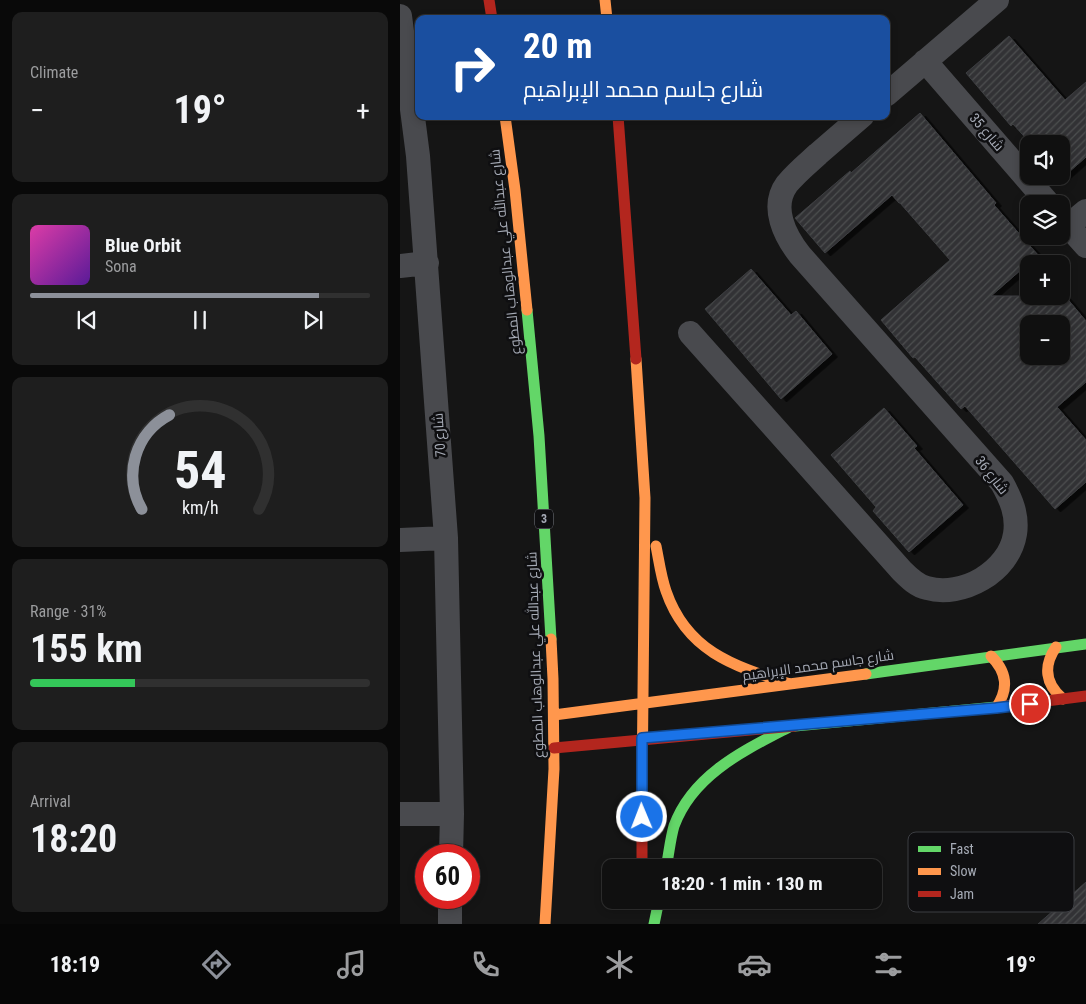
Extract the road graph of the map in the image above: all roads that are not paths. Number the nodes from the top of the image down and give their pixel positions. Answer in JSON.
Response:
{"nodes":[{"id":1,"x":489,"y":0,"type":"edge"},
{"id":2,"x":605,"y":0,"type":"edge"},
{"id":3,"x":997,"y":0,"type":"edge"},
{"id":4,"x":491,"y":15,"type":"edge"},
{"id":5,"x":607,"y":15,"type":"edge"},
{"id":6,"x":400,"y":16,"type":"edge"},
{"id":7,"x":925,"y":61,"type":"junction"},
{"id":8,"x":890,"y":92,"type":"edge"},
{"id":9,"x":506,"y":120,"type":"edge"},
{"id":10,"x":618,"y":120,"type":"edge"},
{"id":11,"x":857,"y":120,"type":"edge"},
{"id":12,"x":1041,"y":195,"type":"edge"},
{"id":13,"x":1086,"y":211,"type":"edge"},
{"id":14,"x":1070,"y":219,"type":"edge"},
{"id":15,"x":1070,"y":228,"type":"edge"},
{"id":16,"x":1086,"y":246,"type":"edge"},
{"id":17,"x":426,"y":263,"type":"junction"},
{"id":18,"x":400,"y":266,"type":"edge"},
{"id":19,"x":690,"y":333,"type":"dead end"},
{"id":20,"x":645,"y":498,"type":"junction"},
{"id":21,"x":446,"y":538,"type":"junction"},
{"id":22,"x":400,"y":540,"type":"edge"},
{"id":23,"x":1086,"y":644,"type":"edge"},
{"id":24,"x":1056,"y":647,"type":"junction"},
{"id":25,"x":991,"y":656,"type":"junction"},
{"id":26,"x":790,"y":684,"type":"junction"},
{"id":27,"x":1086,"y":696,"type":"edge"},
{"id":28,"x":1063,"y":699,"type":"junction"},
{"id":29,"x":643,"y":704,"type":"junction"},
{"id":30,"x":996,"y":708,"type":"junction"},
{"id":31,"x":554,"y":715,"type":"junction"},
{"id":32,"x":791,"y":726,"type":"junction"},
{"id":33,"x":642,"y":738,"type":"junction"},
{"id":34,"x":554,"y":748,"type":"junction"},
{"id":35,"x":400,"y":814,"type":"edge"},
{"id":36,"x":452,"y":814,"type":"junction"},
{"id":37,"x":451,"y":844,"type":"edge"},
{"id":38,"x":642,"y":859,"type":"edge"},
{"id":39,"x":668,"y":859,"type":"edge"},
{"id":40,"x":450,"y":909,"type":"edge"},
{"id":41,"x":657,"y":909,"type":"edge"},
{"id":42,"x":450,"y":924,"type":"edge"},
{"id":43,"x":545,"y":924,"type":"edge"},
{"id":44,"x":654,"y":924,"type":"edge"}],
"edges":[{"from":1,"to":4,"type":"main road"},
{"from":2,"to":5,"type":"main road"},
{"from":3,"to":7,"type":"street"},
{"from":6,"to":17,"type":"street","name":"شارع 70"},
{"from":7,"to":8,"type":"street"},
{"from":7,"to":12,"type":"street","name":"شارع 35"},
{"from":9,"to":31,"type":"main road","name":"شارع عبدالله علي عبدالوهاب المطوع","number":"3"},
{"from":10,"to":20,"type":"main road"},
{"from":11,"to":19,"type":"street","name":"شارع 36"},
{"from":13,"to":14,"type":"street"},
{"from":15,"to":16,"type":"street"},
{"from":17,"to":18,"type":"street"},
{"from":17,"to":21,"type":"street","name":"شارع 70"},
{"from":20,"to":26,"type":"main road"},
{"from":20,"to":29,"type":"main road"},
{"from":21,"to":22,"type":"street"},
{"from":21,"to":36,"type":"street","name":"شارع 70"},
{"from":23,"to":24,"type":"main road","name":"شارع جاسم محمد الإبراهيم"},
{"from":24,"to":25,"type":"main road","name":"شارع جاسم محمد الإبراهيم"},
{"from":24,"to":28,"type":"main road"},
{"from":25,"to":26,"type":"main road","name":"شارع جاسم محمد الإبراهيم"},
{"from":25,"to":30,"type":"main road"},
{"from":26,"to":29,"type":"main road","name":"شارع جاسم محمد الإبراهيم"},
{"from":27,"to":28,"type":"main road"},
{"from":28,"to":30,"type":"main road"},
{"from":29,"to":31,"type":"main road","name":"شارع جاسم محمد الإبراهيم"},
{"from":29,"to":33,"type":"main road"},
{"from":30,"to":32,"type":"main road"},
{"from":31,"to":34,"type":"main road","name":"شارع عبدالله علي عبدالوهاب المطوع","number":"3"},
{"from":32,"to":33,"type":"main road"},
{"from":32,"to":39,"type":"main road"},
{"from":33,"to":34,"type":"main road"},
{"from":33,"to":38,"type":"main road"},
{"from":34,"to":43,"type":"main road","name":"شارع عبدالله علي عبدالوهاب المطوع","number":"3"},
{"from":35,"to":36,"type":"street"},
{"from":36,"to":37,"type":"street","name":"شارع 70"},
{"from":40,"to":42,"type":"street"},
{"from":41,"to":44,"type":"main road"}]}
